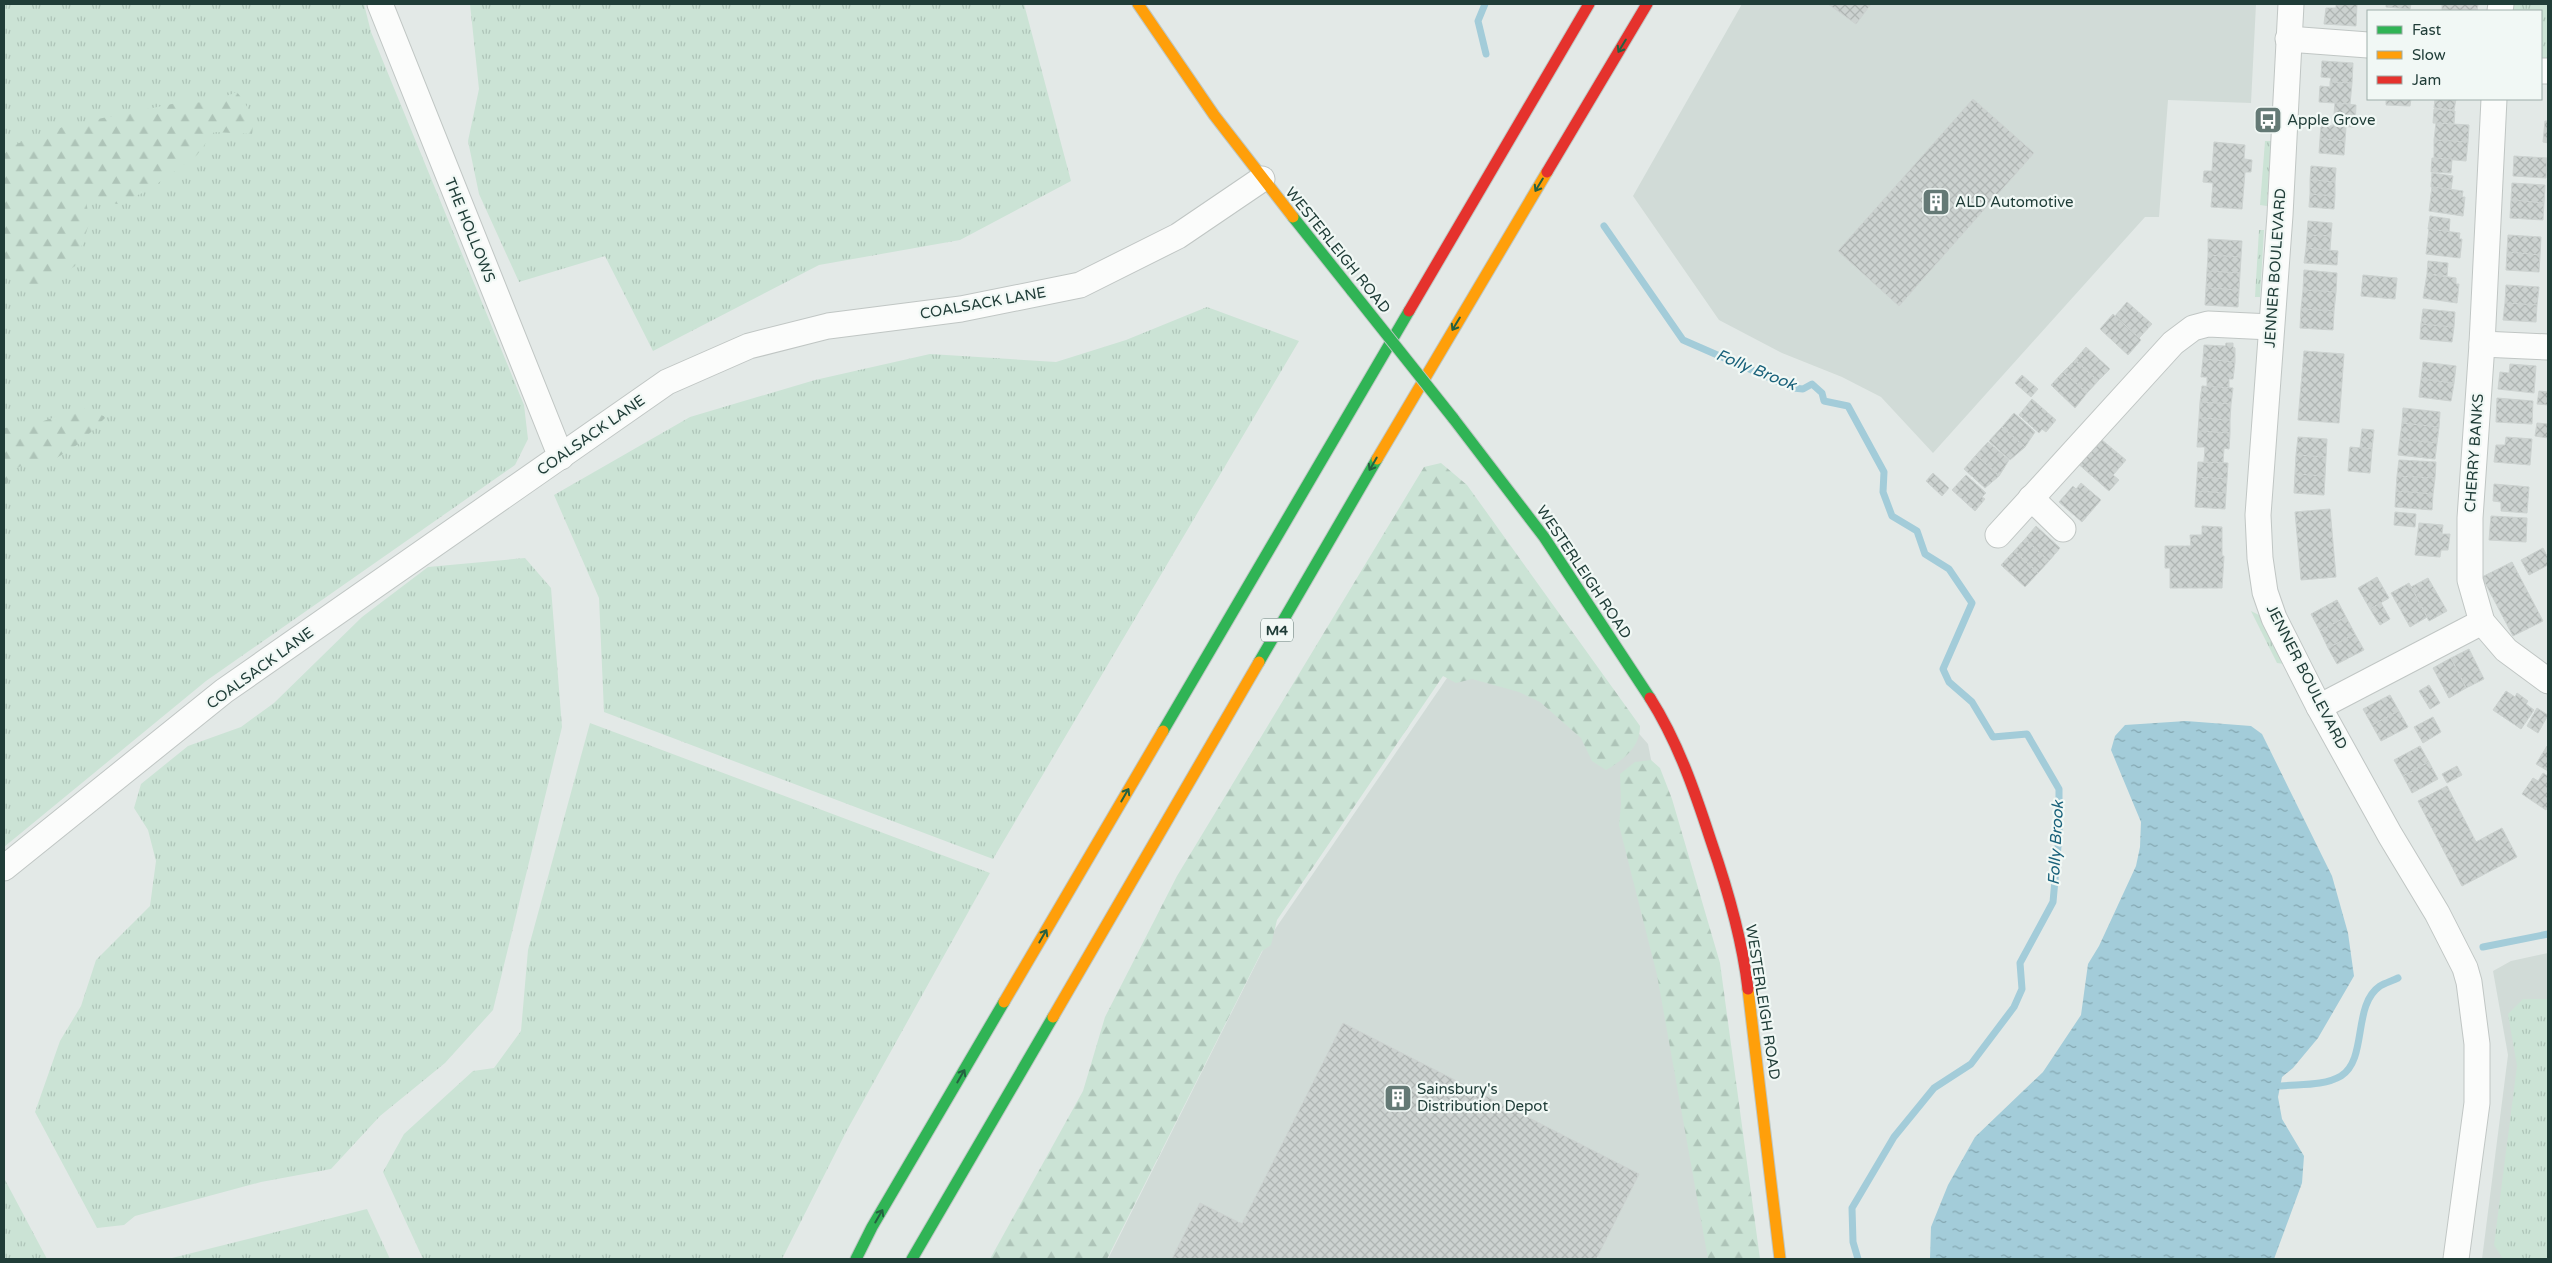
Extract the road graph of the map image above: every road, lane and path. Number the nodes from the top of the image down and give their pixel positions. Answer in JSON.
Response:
{"nodes":[{"id":1,"x":380,"y":4,"type":"edge"},
{"id":2,"x":1138,"y":4,"type":"edge"},
{"id":3,"x":1588,"y":4,"type":"edge"},
{"id":4,"x":1647,"y":4,"type":"edge"},
{"id":5,"x":2290,"y":4,"type":"edge"},
{"id":6,"x":2288,"y":39,"type":"junction"},
{"id":7,"x":2367,"y":45,"type":"edge"},
{"id":8,"x":2494,"y":100,"type":"edge"},
{"id":9,"x":1262,"y":179,"type":"junction"},
{"id":10,"x":2271,"y":327,"type":"junction"},
{"id":11,"x":2482,"y":344,"type":"junction"},
{"id":12,"x":2548,"y":347,"type":"edge"},
{"id":13,"x":562,"y":456,"type":"junction"},
{"id":14,"x":2031,"y":498,"type":"junction"},
{"id":15,"x":2063,"y":529,"type":"dead end"},
{"id":16,"x":1998,"y":535,"type":"dead end"},
{"id":17,"x":2482,"y":622,"type":"junction"},
{"id":18,"x":2548,"y":680,"type":"edge"},
{"id":19,"x":2319,"y":707,"type":"junction"},
{"id":20,"x":4,"y":868,"type":"edge"},
{"id":21,"x":856,"y":1259,"type":"edge"},
{"id":22,"x":912,"y":1259,"type":"edge"},
{"id":23,"x":1780,"y":1259,"type":"edge"},
{"id":24,"x":2456,"y":1259,"type":"edge"}],
"edges":[{"from":1,"to":13,"type":"street","name":"THE HOLLOWS"},
{"from":2,"to":9,"type":"main road","name":"WESTERLEIGH ROAD"},
{"from":21,"to":3,"type":"main road","one_way":true},
{"from":4,"to":22,"type":"main road","number":"M4","one_way":true},
{"from":5,"to":6,"type":"street","name":"JENNER BOULEVARD"},
{"from":6,"to":7,"type":"street"},
{"from":6,"to":10,"type":"street","name":"JENNER BOULEVARD"},
{"from":8,"to":11,"type":"street","name":"CHERRY BANKS"},
{"from":9,"to":13,"type":"street","name":"COALSACK LANE"},
{"from":9,"to":23,"type":"main road","name":"WESTERLEIGH ROAD","bridge":true},
{"from":10,"to":14,"type":"street"},
{"from":10,"to":19,"type":"street","name":"JENNER BOULEVARD"},
{"from":11,"to":12,"type":"street"},
{"from":11,"to":17,"type":"street","name":"CHERRY BANKS"},
{"from":13,"to":20,"type":"street","name":"COALSACK LANE"},
{"from":14,"to":15,"type":"street"},
{"from":14,"to":16,"type":"street"},
{"from":17,"to":18,"type":"street"},
{"from":17,"to":19,"type":"street"},
{"from":19,"to":24,"type":"street","name":"JENNER BOULEVARD"}]}
